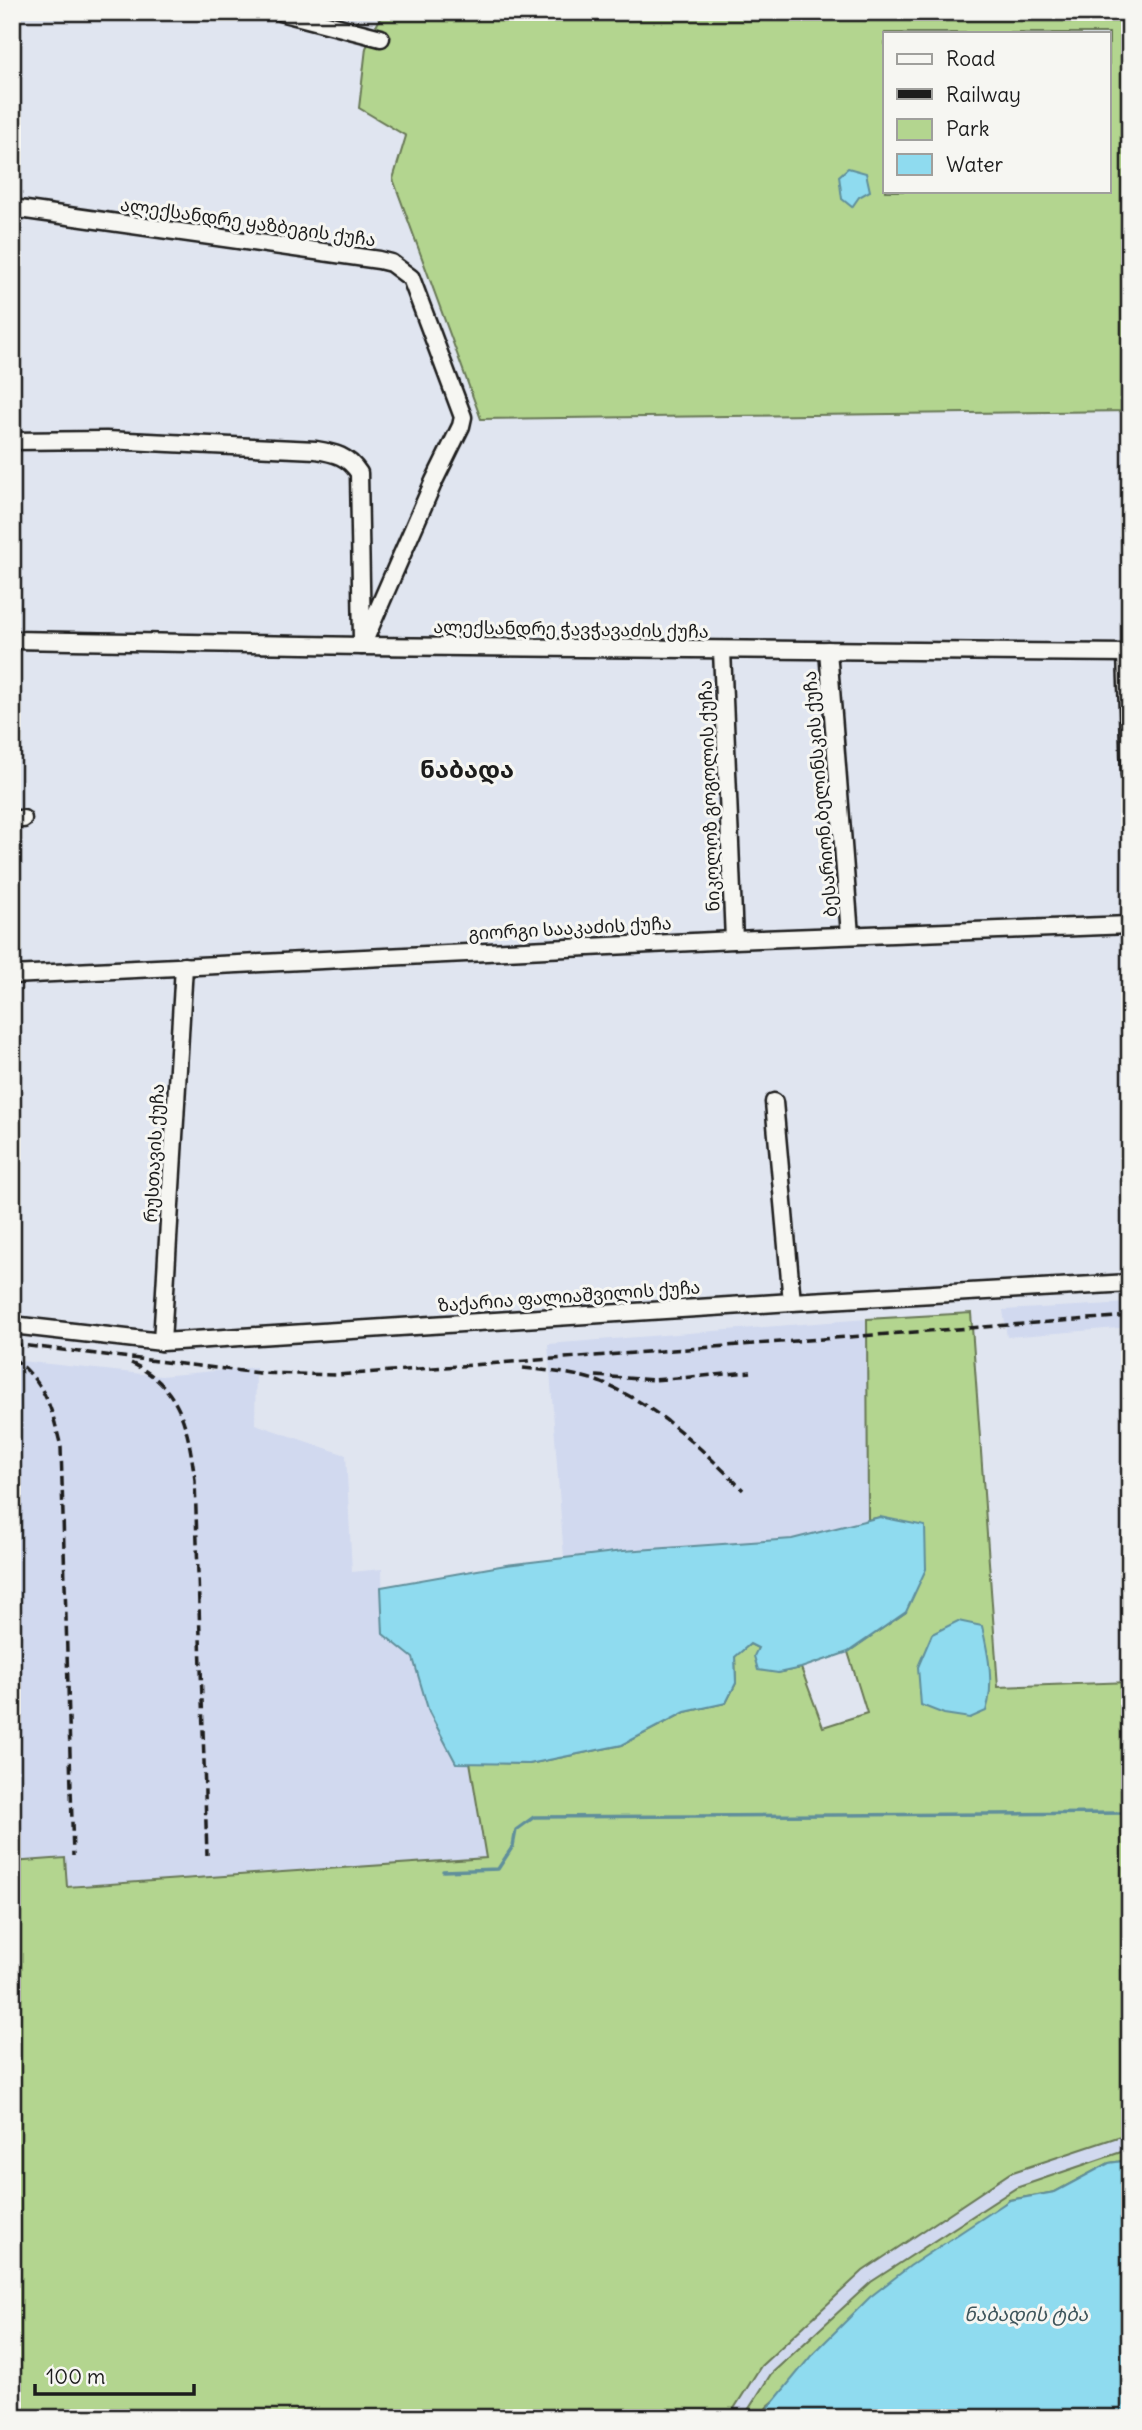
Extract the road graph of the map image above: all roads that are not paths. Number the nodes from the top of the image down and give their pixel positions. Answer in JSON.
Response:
{"nodes":[{"id":1,"x":281,"y":12,"type":"edge"},
{"id":2,"x":381,"y":38,"type":"dead end"},
{"id":3,"x":12,"y":208,"type":"edge"},
{"id":4,"x":12,"y":441,"type":"edge"},
{"id":5,"x":12,"y":640,"type":"edge"},
{"id":6,"x":362,"y":646,"type":"junction"},
{"id":7,"x":722,"y":650,"type":"junction"},
{"id":8,"x":828,"y":650,"type":"junction"},
{"id":9,"x":1128,"y":653,"type":"edge"},
{"id":10,"x":1130,"y":775,"type":"edge"},
{"id":11,"x":1130,"y":925,"type":"edge"},
{"id":12,"x":850,"y":935,"type":"junction"},
{"id":13,"x":733,"y":940,"type":"junction"},
{"id":14,"x":184,"y":965,"type":"junction"},
{"id":15,"x":12,"y":975,"type":"edge"},
{"id":16,"x":774,"y":1102,"type":"dead end"},
{"id":17,"x":1130,"y":1283,"type":"edge"},
{"id":18,"x":792,"y":1302,"type":"junction"},
{"id":19,"x":12,"y":1325,"type":"edge"},
{"id":20,"x":162,"y":1342,"type":"junction"}],
"edges":[{"from":1,"to":2,"type":"street"},
{"from":3,"to":6,"type":"street","name":"ალექსანდრე ყაზბეგის ქუჩა"},
{"from":4,"to":6,"type":"street"},
{"from":5,"to":6,"type":"street","name":"ალექსანდრე ჭავჭავაძის ქუჩა"},
{"from":6,"to":7,"type":"street","name":"ალექსანდრე ჭავჭავაძის ქუჩა"},
{"from":7,"to":8,"type":"street","name":"ალექსანდრე ჭავჭავაძის ქუჩა"},
{"from":7,"to":13,"type":"street","name":"ნიკოლოზ გოგოლის ქუჩა"},
{"from":8,"to":9,"type":"street","name":"ალექსანდრე ჭავჭავაძის ქუჩა"},
{"from":8,"to":12,"type":"street","name":"ბესარიონ ბელინსკის ქუჩა"},
{"from":9,"to":10,"type":"street"},
{"from":11,"to":12,"type":"street","name":"გიორგი სააკაძის ქუჩა"},
{"from":12,"to":13,"type":"street","name":"გიორგი სააკაძის ქუჩა"},
{"from":13,"to":14,"type":"street","name":"გიორგი სააკაძის ქუჩა"},
{"from":14,"to":15,"type":"street","name":"გიორგი სააკაძის ქუჩა"},
{"from":14,"to":20,"type":"street","name":"რუსთავის ქუჩა"},
{"from":16,"to":18,"type":"street"},
{"from":17,"to":18,"type":"street","name":"ზაქარია ფალიაშვილის ქუჩა"},
{"from":18,"to":20,"type":"street","name":"ზაქარია ფალიაშვილის ქუჩა"},
{"from":19,"to":20,"type":"street","name":"ზაქარია ფალიაშვილის ქუჩა"}]}
